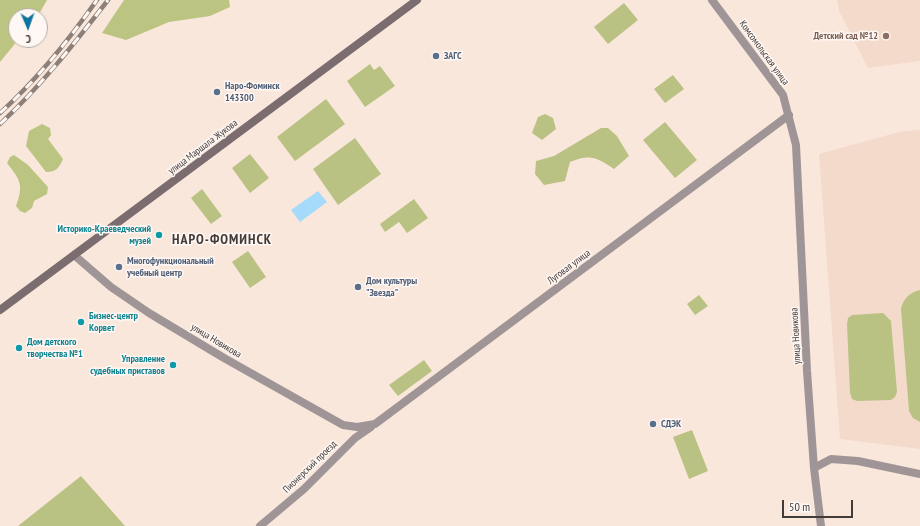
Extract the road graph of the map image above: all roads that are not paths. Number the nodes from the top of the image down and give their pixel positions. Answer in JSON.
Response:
{"nodes":[{"id":1,"x":417,"y":0,"type":"edge"},
{"id":2,"x":712,"y":0,"type":"edge"},
{"id":3,"x":788,"y":115,"type":"junction"},
{"id":4,"x":796,"y":145,"type":"joint"},
{"id":5,"x":74,"y":255,"type":"junction"},
{"id":6,"x":0,"y":310,"type":"edge"},
{"id":7,"x":375,"y":424,"type":"junction"},
{"id":8,"x":357,"y":427,"type":"joint"},
{"id":9,"x":814,"y":468,"type":"junction"},
{"id":10,"x":920,"y":474,"type":"edge"},
{"id":11,"x":260,"y":526,"type":"edge"},
{"id":12,"x":821,"y":526,"type":"edge"}],
"edges":[{"from":1,"to":5,"type":"main road","name":"улица Маршала Жукова"},
{"from":2,"to":3,"type":"street","name":"Комсомольская улица"},
{"from":3,"to":4,"type":"street","name":"Комсомольская улица"},
{"from":3,"to":7,"type":"street","name":"Луговая улица"},
{"from":4,"to":9,"type":"street","name":"улица Новикова"},
{"from":5,"to":6,"type":"main road","name":"улица Маршала Жукова"},
{"from":5,"to":8,"type":"street","name":"улица Новикова"},
{"from":7,"to":8,"type":"street","name":"Луговая улица"},
{"from":7,"to":11,"type":"street","name":"Пионерский проезд"},
{"from":9,"to":10,"type":"street"},
{"from":9,"to":12,"type":"street","name":"улица Новикова"}]}
